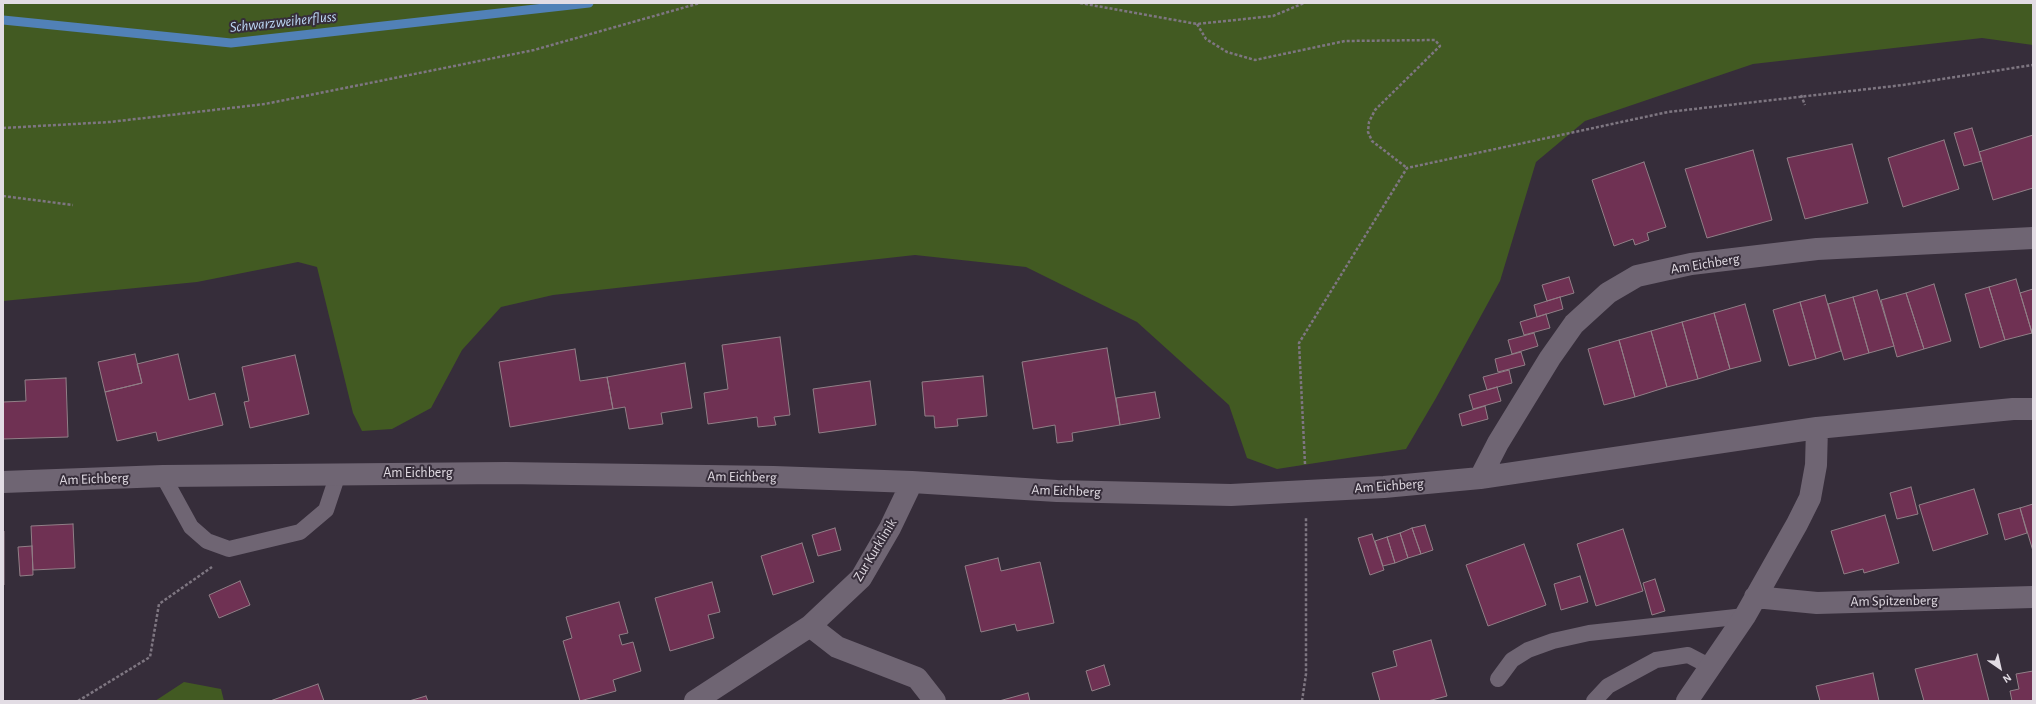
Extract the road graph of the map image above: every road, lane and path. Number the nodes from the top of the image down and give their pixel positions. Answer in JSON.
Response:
{"nodes":[{"id":1,"x":700,"y":3,"type":"edge"},
{"id":2,"x":1080,"y":3,"type":"edge"},
{"id":3,"x":1304,"y":3,"type":"edge"},
{"id":4,"x":1197,"y":24,"type":"junction"},
{"id":5,"x":2033,"y":65,"type":"edge"},
{"id":6,"x":1801,"y":95,"type":"junction"},
{"id":7,"x":1805,"y":105,"type":"dead end"},
{"id":8,"x":3,"y":128,"type":"edge"},
{"id":9,"x":1407,"y":168,"type":"junction"},
{"id":10,"x":3,"y":196,"type":"edge"},
{"id":11,"x":72,"y":205,"type":"dead end"},
{"id":12,"x":2033,"y":238,"type":"edge"},
{"id":13,"x":2033,"y":409,"type":"edge"},
{"id":14,"x":1817,"y":428,"type":"junction"},
{"id":15,"x":1305,"y":468,"type":"dead end"},
{"id":16,"x":338,"y":474,"type":"junction"},
{"id":17,"x":163,"y":476,"type":"junction"},
{"id":18,"x":1480,"y":478,"type":"junction"},
{"id":19,"x":3,"y":482,"type":"edge"},
{"id":20,"x":912,"y":482,"type":"junction"},
{"id":21,"x":1306,"y":516,"type":"dead end"},
{"id":22,"x":229,"y":549,"type":"junction"},
{"id":23,"x":1755,"y":597,"type":"junction"},
{"id":24,"x":2033,"y":597,"type":"edge"},
{"id":25,"x":1745,"y":616,"type":"junction"},
{"id":26,"x":810,"y":626,"type":"junction"},
{"id":27,"x":1711,"y":667,"type":"junction"},
{"id":28,"x":1498,"y":678,"type":"dead end"},
{"id":29,"x":78,"y":701,"type":"edge"},
{"id":30,"x":695,"y":701,"type":"edge"},
{"id":31,"x":936,"y":701,"type":"edge"},
{"id":32,"x":1302,"y":701,"type":"edge"},
{"id":33,"x":1594,"y":701,"type":"edge"},
{"id":34,"x":1687,"y":701,"type":"edge"}],
"edges":[{"from":1,"to":8,"type":"path"},
{"from":2,"to":4,"type":"path"},
{"from":3,"to":4,"type":"path"},
{"from":4,"to":9,"type":"path"},
{"from":5,"to":6,"type":"path"},
{"from":6,"to":7,"type":"path"},
{"from":6,"to":9,"type":"path"},
{"from":9,"to":15,"type":"path"},
{"from":10,"to":11,"type":"path"},
{"from":12,"to":18,"type":"street","name":"Am Eichberg"},
{"from":13,"to":14,"type":"street","name":"Am Eichberg"},
{"from":14,"to":18,"type":"street","name":"Am Eichberg"},
{"from":14,"to":23,"type":"street"},
{"from":16,"to":17,"type":"street","name":"Am Eichberg"},
{"from":16,"to":20,"type":"street","name":"Am Eichberg"},
{"from":16,"to":22,"type":"lane"},
{"from":17,"to":19,"type":"street","name":"Am Eichberg"},
{"from":17,"to":22,"type":"lane"},
{"from":18,"to":20,"type":"street","name":"Am Eichberg"},
{"from":20,"to":26,"type":"street","name":"Zur Kurklinik"},
{"from":21,"to":32,"type":"path"},
{"from":22,"to":29,"type":"path"},
{"from":23,"to":24,"type":"street","name":"Am Spitzenberg"},
{"from":23,"to":25,"type":"street"},
{"from":25,"to":27,"type":"street"},
{"from":25,"to":28,"type":"lane"},
{"from":26,"to":30,"type":"street","name":"Zur Kurklinik"},
{"from":26,"to":31,"type":"street"},
{"from":27,"to":33,"type":"lane"},
{"from":27,"to":34,"type":"street"}]}
